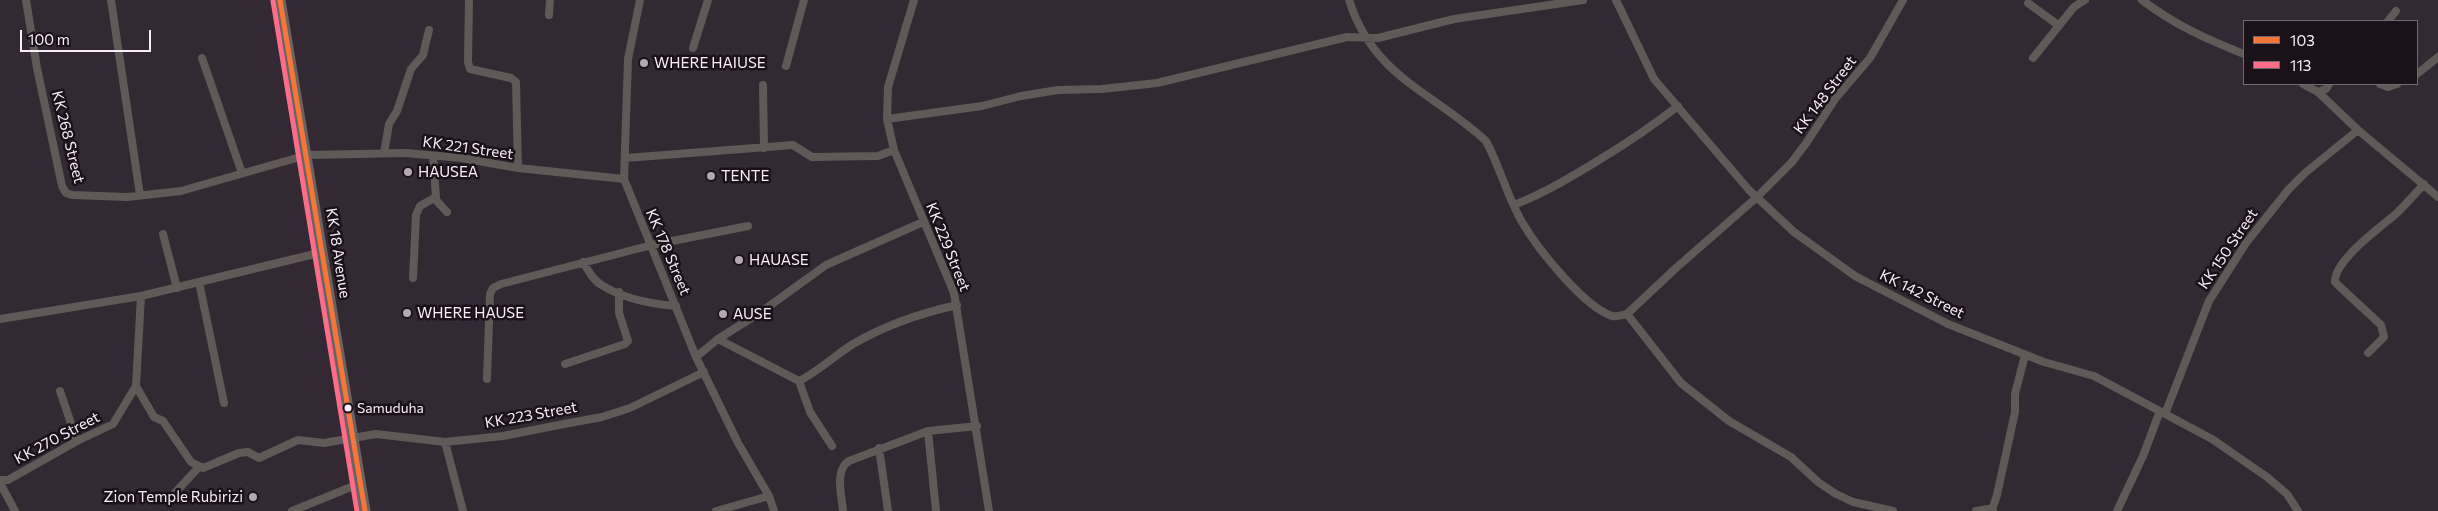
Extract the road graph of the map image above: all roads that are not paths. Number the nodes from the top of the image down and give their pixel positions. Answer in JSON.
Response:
{"nodes":[{"id":1,"x":26,"y":0,"type":"edge"},
{"id":2,"x":111,"y":0,"type":"edge"},
{"id":3,"x":280,"y":0,"type":"edge"},
{"id":4,"x":469,"y":0,"type":"edge"},
{"id":5,"x":550,"y":0,"type":"edge"},
{"id":6,"x":640,"y":0,"type":"edge"},
{"id":7,"x":708,"y":0,"type":"edge"},
{"id":8,"x":804,"y":0,"type":"edge"},
{"id":9,"x":914,"y":0,"type":"edge"},
{"id":10,"x":1349,"y":0,"type":"edge"},
{"id":11,"x":1583,"y":0,"type":"edge"},
{"id":12,"x":1616,"y":0,"type":"edge"},
{"id":13,"x":1903,"y":0,"type":"edge"},
{"id":14,"x":2085,"y":0,"type":"edge"},
{"id":15,"x":2142,"y":0,"type":"edge"},
{"id":16,"x":2028,"y":3,"type":"dead end"},
{"id":17,"x":2396,"y":11,"type":"dead end"},
{"id":18,"x":549,"y":15,"type":"dead end"},
{"id":19,"x":2389,"y":20,"type":"edge"},
{"id":20,"x":2058,"y":25,"type":"junction"},
{"id":21,"x":430,"y":30,"type":"dead end"},
{"id":22,"x":1365,"y":38,"type":"junction"},
{"id":23,"x":693,"y":48,"type":"dead end"},
{"id":24,"x":2243,"y":54,"type":"edge"},
{"id":25,"x":2438,"y":57,"type":"edge"},
{"id":26,"x":202,"y":58,"type":"dead end"},
{"id":27,"x":2033,"y":58,"type":"dead end"},
{"id":28,"x":786,"y":66,"type":"dead end"},
{"id":29,"x":2418,"y":73,"type":"edge"},
{"id":30,"x":763,"y":85,"type":"dead end"},
{"id":31,"x":2305,"y":85,"type":"edge"},
{"id":32,"x":2328,"y":85,"type":"edge"},
{"id":33,"x":2318,"y":92,"type":"junction"},
{"id":34,"x":1678,"y":106,"type":"junction"},
{"id":35,"x":887,"y":119,"type":"junction"},
{"id":36,"x":2358,"y":130,"type":"junction"},
{"id":37,"x":764,"y":148,"type":"junction"},
{"id":38,"x":894,"y":150,"type":"junction"},
{"id":39,"x":384,"y":153,"type":"junction"},
{"id":40,"x":307,"y":155,"type":"junction"},
{"id":41,"x":433,"y":156,"type":"junction"},
{"id":42,"x":626,"y":158,"type":"junction"},
{"id":43,"x":518,"y":168,"type":"junction"},
{"id":44,"x":242,"y":173,"type":"junction"},
{"id":45,"x":624,"y":179,"type":"junction"},
{"id":46,"x":2424,"y":184,"type":"junction"},
{"id":47,"x":140,"y":195,"type":"junction"},
{"id":48,"x":2438,"y":197,"type":"edge"},
{"id":49,"x":1756,"y":198,"type":"junction"},
{"id":50,"x":435,"y":199,"type":"junction"},
{"id":51,"x":1514,"y":205,"type":"junction"},
{"id":52,"x":447,"y":212,"type":"dead end"},
{"id":53,"x":923,"y":222,"type":"junction"},
{"id":54,"x":748,"y":226,"type":"dead end"},
{"id":55,"x":163,"y":234,"type":"dead end"},
{"id":56,"x":652,"y":245,"type":"junction"},
{"id":57,"x":323,"y":252,"type":"junction"},
{"id":58,"x":583,"y":262,"type":"junction"},
{"id":59,"x":413,"y":278,"type":"dead end"},
{"id":60,"x":199,"y":282,"type":"junction"},
{"id":61,"x":177,"y":288,"type":"junction"},
{"id":62,"x":619,"y":292,"type":"junction"},
{"id":63,"x":141,"y":296,"type":"junction"},
{"id":64,"x":956,"y":305,"type":"junction"},
{"id":65,"x":676,"y":306,"type":"junction"},
{"id":66,"x":1627,"y":314,"type":"junction"},
{"id":67,"x":0,"y":319,"type":"edge"},
{"id":68,"x":718,"y":338,"type":"junction"},
{"id":69,"x":2368,"y":353,"type":"dead end"},
{"id":70,"x":2025,"y":355,"type":"junction"},
{"id":71,"x":696,"y":357,"type":"junction"},
{"id":72,"x":565,"y":364,"type":"dead end"},
{"id":73,"x":704,"y":372,"type":"junction"},
{"id":74,"x":487,"y":379,"type":"dead end"},
{"id":75,"x":799,"y":381,"type":"junction"},
{"id":76,"x":136,"y":386,"type":"junction"},
{"id":77,"x":60,"y":391,"type":"dead end"},
{"id":78,"x":224,"y":403,"type":"dead end"},
{"id":79,"x":2163,"y":412,"type":"junction"},
{"id":80,"x":976,"y":426,"type":"junction"},
{"id":81,"x":928,"y":431,"type":"junction"},
{"id":82,"x":353,"y":438,"type":"junction"},
{"id":83,"x":77,"y":441,"type":"junction"},
{"id":84,"x":445,"y":442,"type":"junction"},
{"id":85,"x":832,"y":446,"type":"dead end"},
{"id":86,"x":879,"y":448,"type":"junction"},
{"id":87,"x":199,"y":467,"type":"junction"},
{"id":88,"x":0,"y":482,"type":"edge"},
{"id":89,"x":360,"y":483,"type":"junction"},
{"id":90,"x":768,"y":496,"type":"junction"},
{"id":91,"x":171,"y":497,"type":"dead end"},
{"id":92,"x":1992,"y":510,"type":"edge"},
{"id":93,"x":16,"y":511,"type":"edge"},
{"id":94,"x":292,"y":511,"type":"edge"},
{"id":95,"x":365,"y":511,"type":"edge"},
{"id":96,"x":463,"y":511,"type":"edge"},
{"id":97,"x":716,"y":511,"type":"edge"},
{"id":98,"x":774,"y":511,"type":"edge"},
{"id":99,"x":843,"y":511,"type":"edge"},
{"id":100,"x":888,"y":511,"type":"edge"},
{"id":101,"x":936,"y":511,"type":"edge"},
{"id":102,"x":989,"y":511,"type":"edge"},
{"id":103,"x":1893,"y":511,"type":"edge"},
{"id":104,"x":1976,"y":511,"type":"edge"},
{"id":105,"x":2117,"y":511,"type":"edge"},
{"id":106,"x":2298,"y":511,"type":"edge"}],
"edges":[{"from":1,"to":47,"type":"street","name":"KK 268 Street"},
{"from":2,"to":47,"type":"street"},
{"from":3,"to":40,"type":"main road","name":"KK 18 Avenue"},
{"from":4,"to":43,"type":"street"},
{"from":5,"to":18,"type":"street"},
{"from":6,"to":42,"type":"street","name":"KK 178 Street"},
{"from":7,"to":23,"type":"street"},
{"from":8,"to":28,"type":"street"},
{"from":9,"to":35,"type":"street","name":"KK 229 Street"},
{"from":10,"to":22,"type":"street"},
{"from":11,"to":22,"type":"street"},
{"from":12,"to":34,"type":"street","name":"KK 142 Street"},
{"from":13,"to":49,"type":"street","name":"KK 148 Street"},
{"from":14,"to":20,"type":"street"},
{"from":15,"to":24,"type":"street"},
{"from":16,"to":20,"type":"street"},
{"from":17,"to":19,"type":"street"},
{"from":20,"to":27,"type":"street"},
{"from":21,"to":39,"type":"street"},
{"from":22,"to":35,"type":"street"},
{"from":22,"to":51,"type":"street"},
{"from":25,"to":29,"type":"street"},
{"from":26,"to":44,"type":"street"},
{"from":30,"to":37,"type":"street"},
{"from":31,"to":33,"type":"street"},
{"from":32,"to":33,"type":"street"},
{"from":33,"to":36,"type":"street"},
{"from":34,"to":49,"type":"street","name":"KK 142 Street"},
{"from":34,"to":51,"type":"street"},
{"from":35,"to":38,"type":"street","name":"KK 229 Street"},
{"from":36,"to":46,"type":"street"},
{"from":36,"to":79,"type":"street","name":"KK 150 Street"},
{"from":37,"to":38,"type":"street"},
{"from":37,"to":42,"type":"street"},
{"from":38,"to":53,"type":"street","name":"KK 229 Street"},
{"from":39,"to":40,"type":"street","name":"KK 221 Street"},
{"from":39,"to":41,"type":"street","name":"KK 221 Street"},
{"from":40,"to":44,"type":"street","name":"KK 268 Street"},
{"from":40,"to":57,"type":"main road","name":"KK 18 Avenue"},
{"from":41,"to":43,"type":"street","name":"KK 221 Street"},
{"from":41,"to":50,"type":"street"},
{"from":42,"to":45,"type":"street","name":"KK 178 Street"},
{"from":43,"to":45,"type":"street","name":"KK 221 Street"},
{"from":44,"to":47,"type":"street","name":"KK 268 Street"},
{"from":45,"to":56,"type":"street","name":"KK 178 Street"},
{"from":46,"to":48,"type":"street"},
{"from":46,"to":69,"type":"street"},
{"from":49,"to":66,"type":"street","name":"KK 148 Street"},
{"from":49,"to":70,"type":"street","name":"KK 142 Street"},
{"from":50,"to":52,"type":"street"},
{"from":50,"to":59,"type":"street"},
{"from":51,"to":66,"type":"street"},
{"from":53,"to":64,"type":"street","name":"KK 229 Street"},
{"from":53,"to":68,"type":"street"},
{"from":54,"to":56,"type":"street"},
{"from":55,"to":61,"type":"street"},
{"from":56,"to":58,"type":"street"},
{"from":56,"to":65,"type":"street","name":"KK 178 Street"},
{"from":57,"to":60,"type":"street"},
{"from":57,"to":82,"type":"main road","name":"KK 18 Avenue"},
{"from":58,"to":62,"type":"street"},
{"from":58,"to":74,"type":"street"},
{"from":60,"to":61,"type":"street"},
{"from":60,"to":78,"type":"street"},
{"from":61,"to":63,"type":"street"},
{"from":62,"to":65,"type":"street"},
{"from":62,"to":72,"type":"street"},
{"from":63,"to":67,"type":"street"},
{"from":63,"to":76,"type":"street","name":"KK 270 Street"},
{"from":64,"to":75,"type":"street"},
{"from":64,"to":80,"type":"street","name":"KK 229 Street"},
{"from":65,"to":71,"type":"street","name":"KK 178 Street"},
{"from":66,"to":103,"type":"street"},
{"from":68,"to":71,"type":"street"},
{"from":68,"to":75,"type":"street"},
{"from":70,"to":79,"type":"street","name":"KK 142 Street"},
{"from":70,"to":92,"type":"street"},
{"from":71,"to":73,"type":"street","name":"KK 178 Street"},
{"from":73,"to":84,"type":"street","name":"KK 223 Street"},
{"from":73,"to":90,"type":"street","name":"KK 178 Street"},
{"from":75,"to":85,"type":"street"},
{"from":76,"to":83,"type":"street","name":"KK 270 Street"},
{"from":76,"to":87,"type":"street"},
{"from":77,"to":83,"type":"street"},
{"from":79,"to":105,"type":"street","name":"KK 150 Street"},
{"from":79,"to":106,"type":"street","name":"KK 142 Street"},
{"from":80,"to":81,"type":"street"},
{"from":80,"to":102,"type":"street","name":"KK 229 Street"},
{"from":81,"to":86,"type":"street"},
{"from":81,"to":101,"type":"street"},
{"from":82,"to":84,"type":"street","name":"KK 223 Street"},
{"from":82,"to":87,"type":"street","name":"KK 223 Street"},
{"from":82,"to":89,"type":"main road","name":"KK 18 Avenue"},
{"from":83,"to":88,"type":"street","name":"KK 270 Street"},
{"from":84,"to":96,"type":"street"},
{"from":86,"to":99,"type":"street"},
{"from":86,"to":100,"type":"street"},
{"from":87,"to":91,"type":"street"},
{"from":88,"to":93,"type":"street"},
{"from":89,"to":94,"type":"street"},
{"from":89,"to":95,"type":"main road","name":"KK 18 Avenue"},
{"from":90,"to":97,"type":"street"},
{"from":90,"to":98,"type":"street","name":"KK 178 Street"},
{"from":92,"to":104,"type":"street"}]}
